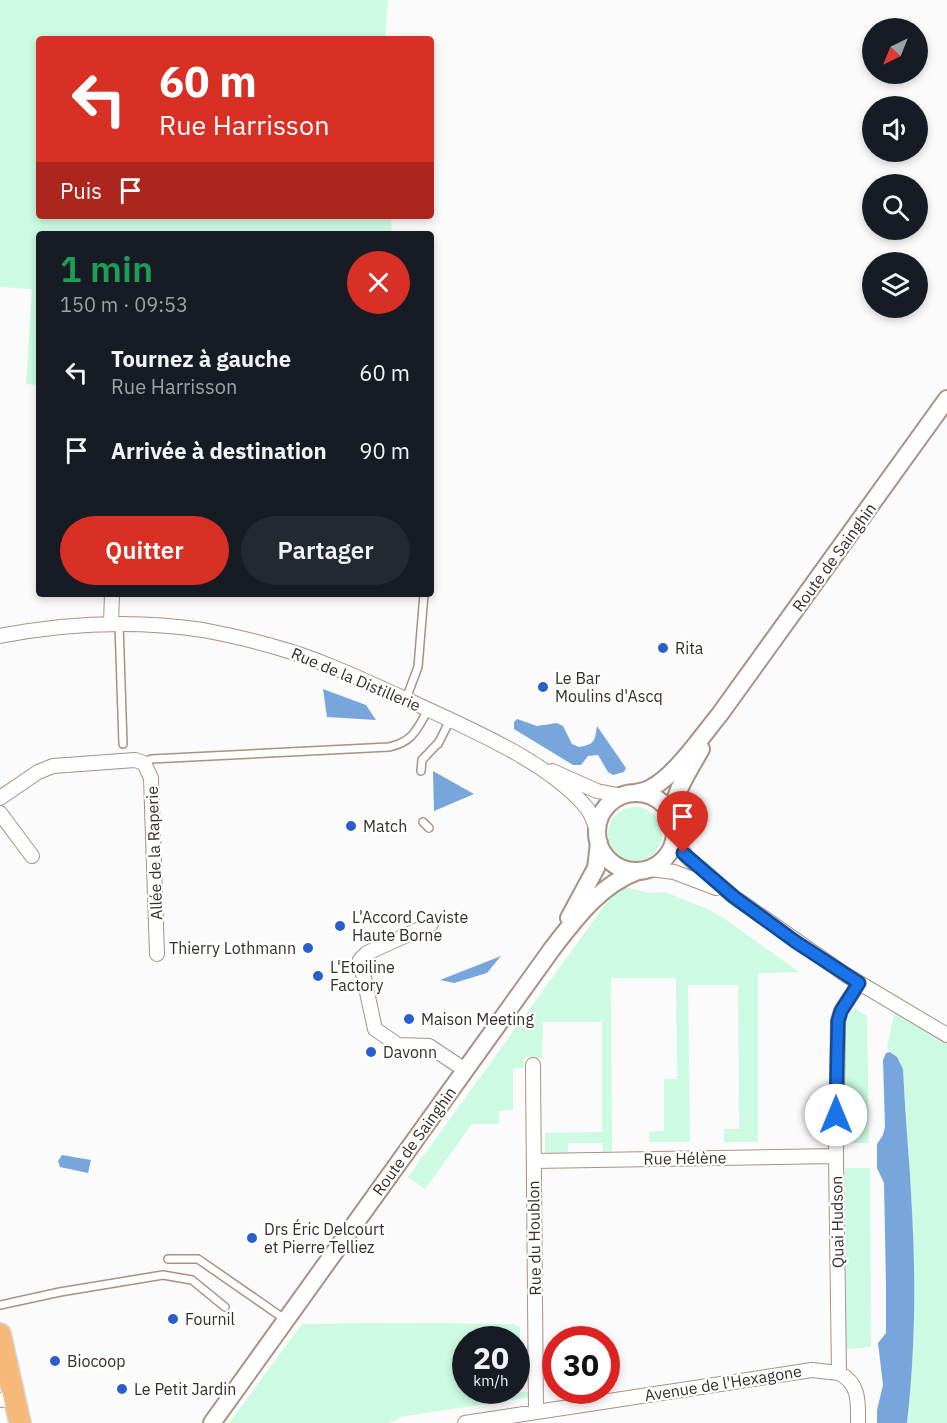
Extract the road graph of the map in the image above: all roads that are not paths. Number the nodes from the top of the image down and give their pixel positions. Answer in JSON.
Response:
{"nodes":[{"id":1,"x":947,"y":399,"type":"edge"},
{"id":2,"x":112,"y":597,"type":"edge"},
{"id":3,"x":424,"y":597,"type":"edge"},
{"id":4,"x":115,"y":624,"type":"junction"},
{"id":5,"x":0,"y":636,"type":"edge"},
{"id":6,"x":406,"y":699,"type":"junction"},
{"id":7,"x":428,"y":710,"type":"junction"},
{"id":8,"x":720,"y":714,"type":"junction"},
{"id":9,"x":450,"y":720,"type":"junction"},
{"id":10,"x":123,"y":744,"type":"dead end"},
{"id":11,"x":524,"y":759,"type":"junction"},
{"id":12,"x":144,"y":763,"type":"junction"},
{"id":13,"x":422,"y":771,"type":"dead end"},
{"id":14,"x":629,"y":794,"type":"junction"},
{"id":15,"x":0,"y":798,"type":"edge"},
{"id":16,"x":0,"y":813,"type":"edge"},
{"id":17,"x":423,"y":822,"type":"dead end"},
{"id":18,"x":429,"y":828,"type":"dead end"},
{"id":19,"x":674,"y":828,"type":"junction"},
{"id":20,"x":598,"y":837,"type":"junction"},
{"id":21,"x":32,"y":856,"type":"dead end"},
{"id":22,"x":643,"y":870,"type":"junction"},
{"id":23,"x":734,"y":897,"type":"junction"},
{"id":24,"x":431,"y":924,"type":"dead end"},
{"id":25,"x":554,"y":946,"type":"junction"},
{"id":26,"x":157,"y":954,"type":"dead end"},
{"id":27,"x":859,"y":983,"type":"junction"},
{"id":28,"x":947,"y":1035,"type":"edge"},
{"id":29,"x":533,"y":1065,"type":"dead end"},
{"id":30,"x":465,"y":1070,"type":"junction"},
{"id":31,"x":836,"y":1156,"type":"junction"},
{"id":32,"x":534,"y":1161,"type":"junction"},
{"id":33,"x":168,"y":1259,"type":"dead end"},
{"id":34,"x":0,"y":1305,"type":"edge"},
{"id":35,"x":225,"y":1307,"type":"dead end"},
{"id":36,"x":286,"y":1320,"type":"junction"},
{"id":37,"x":0,"y":1334,"type":"edge"},
{"id":38,"x":839,"y":1373,"type":"junction"},
{"id":39,"x":8,"y":1399,"type":"edge"},
{"id":40,"x":536,"y":1412,"type":"junction"},
{"id":41,"x":20,"y":1423,"type":"edge"},
{"id":42,"x":212,"y":1423,"type":"edge"},
{"id":43,"x":465,"y":1423,"type":"edge"},
{"id":44,"x":858,"y":1423,"type":"edge"}],
"edges":[{"from":1,"to":8,"type":"street","name":"Route de Sainghin"},
{"from":2,"to":4,"type":"street"},
{"from":3,"to":6,"type":"lane"},
{"from":4,"to":5,"type":"street","name":"Rue de la Distillerie"},
{"from":4,"to":6,"type":"street","name":"Rue de la Distillerie"},
{"from":4,"to":10,"type":"lane"},
{"from":6,"to":7,"type":"street","name":"Rue de la Distillerie"},
{"from":7,"to":9,"type":"street","name":"Rue de la Distillerie"},
{"from":7,"to":12,"type":"lane"},
{"from":8,"to":14,"type":"street","name":"Route de Sainghin"},
{"from":8,"to":19,"type":"street","name":"Route de Sainghin"},
{"from":9,"to":11,"type":"street","name":"Rue de la Distillerie"},
{"from":9,"to":13,"type":"lane"},
{"from":11,"to":14,"type":"street","name":"Rue de la Distillerie"},
{"from":11,"to":20,"type":"street","name":"Rue de la Distillerie"},
{"from":12,"to":15,"type":"street","name":"Allée de la Raperie"},
{"from":12,"to":26,"type":"street","name":"Allée de la Raperie"},
{"from":14,"to":19,"type":"street"},
{"from":14,"to":20,"type":"street"},
{"from":16,"to":21,"type":"street"},
{"from":17,"to":18,"type":"lane"},
{"from":19,"to":22,"type":"street"},
{"from":19,"to":23,"type":"street"},
{"from":20,"to":22,"type":"street"},
{"from":20,"to":25,"type":"street","name":"Route de Sainghin"},
{"from":22,"to":23,"type":"street"},
{"from":22,"to":25,"type":"street","name":"Route de Sainghin"},
{"from":23,"to":27,"type":"street"},
{"from":24,"to":30,"type":"street"},
{"from":25,"to":30,"type":"street","name":"Route de Sainghin"},
{"from":27,"to":28,"type":"street"},
{"from":27,"to":31,"type":"street","name":"Quai Hudson"},
{"from":29,"to":32,"type":"street","name":"Rue du Houblon"},
{"from":30,"to":36,"type":"street","name":"Route de Sainghin"},
{"from":31,"to":32,"type":"street","name":"Rue Hélène"},
{"from":31,"to":38,"type":"street","name":"Quai Hudson"},
{"from":32,"to":40,"type":"street","name":"Rue du Houblon"},
{"from":33,"to":36,"type":"lane"},
{"from":34,"to":35,"type":"lane"},
{"from":36,"to":42,"type":"street","name":"Route de Sainghin"},
{"from":37,"to":39,"type":"main road"},
{"from":38,"to":40,"type":"street","name":"Avenue de l'Hexagone"},
{"from":38,"to":44,"type":"street"},
{"from":39,"to":41,"type":"main road"},
{"from":40,"to":43,"type":"street","name":"Avenue de l'Hexagone"}]}
